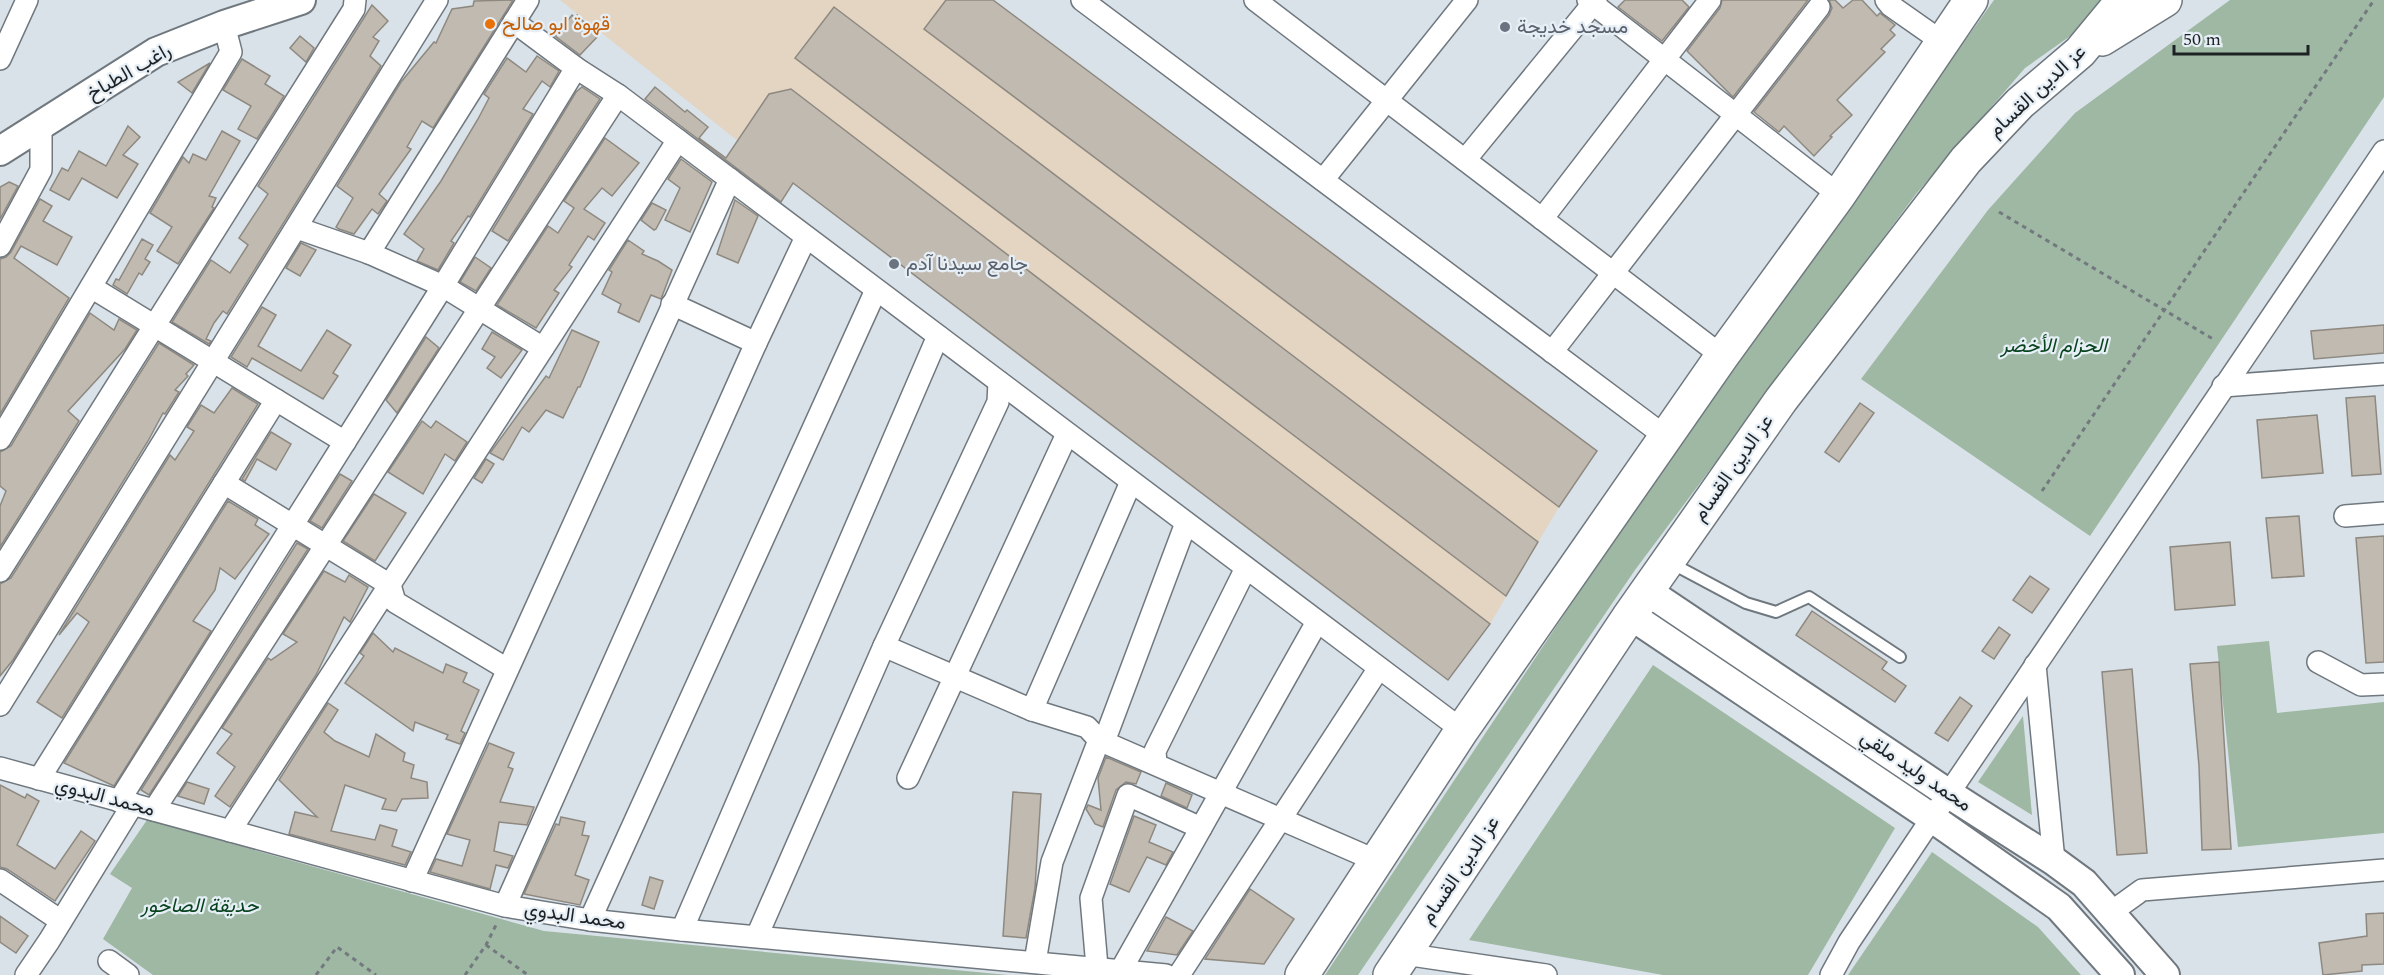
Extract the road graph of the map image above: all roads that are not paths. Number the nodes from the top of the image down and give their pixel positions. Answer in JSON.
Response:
{"nodes":[{"id":1,"x":27,"y":0,"type":"edge"},
{"id":2,"x":301,"y":0,"type":"edge"},
{"id":3,"x":355,"y":0,"type":"edge"},
{"id":4,"x":437,"y":0,"type":"edge"},
{"id":5,"x":528,"y":0,"type":"edge"},
{"id":6,"x":1082,"y":0,"type":"edge"},
{"id":7,"x":1255,"y":0,"type":"edge"},
{"id":8,"x":1467,"y":0,"type":"edge"},
{"id":9,"x":1710,"y":0,"type":"edge"},
{"id":10,"x":1886,"y":0,"type":"edge"},
{"id":11,"x":1971,"y":0,"type":"edge"},
{"id":12,"x":2123,"y":0,"type":"edge"},
{"id":13,"x":2165,"y":0,"type":"edge"},
{"id":14,"x":1592,"y":1,"type":"edge"},
{"id":15,"x":1819,"y":8,"type":"dead end"},
{"id":16,"x":514,"y":21,"type":"junction"},
{"id":17,"x":224,"y":25,"type":"junction"},
{"id":18,"x":1941,"y":41,"type":"junction"},
{"id":19,"x":2080,"y":52,"type":"junction"},
{"id":20,"x":0,"y":59,"type":"edge"},
{"id":21,"x":1664,"y":60,"type":"junction"},
{"id":22,"x":576,"y":68,"type":"junction"},
{"id":23,"x":618,"y":95,"type":"junction"},
{"id":24,"x":1385,"y":99,"type":"junction"},
{"id":25,"x":1735,"y":115,"type":"junction"},
{"id":26,"x":41,"y":125,"type":"junction"},
{"id":27,"x":678,"y":140,"type":"junction"},
{"id":28,"x":0,"y":151,"type":"edge"},
{"id":29,"x":2384,"y":151,"type":"edge"},
{"id":30,"x":1466,"y":160,"type":"junction"},
{"id":31,"x":730,"y":179,"type":"junction"},
{"id":32,"x":1323,"y":180,"type":"junction"},
{"id":33,"x":2384,"y":183,"type":"edge"},
{"id":34,"x":2361,"y":185,"type":"junction"},
{"id":35,"x":1839,"y":195,"type":"junction"},
{"id":36,"x":1542,"y":219,"type":"junction"},
{"id":37,"x":297,"y":228,"type":"junction"},
{"id":38,"x":806,"y":237,"type":"junction"},
{"id":39,"x":0,"y":246,"type":"edge"},
{"id":40,"x":369,"y":253,"type":"junction"},
{"id":41,"x":1613,"y":273,"type":"junction"},
{"id":42,"x":443,"y":286,"type":"junction"},
{"id":43,"x":91,"y":287,"type":"junction"},
{"id":44,"x":876,"y":290,"type":"junction"},
{"id":45,"x":672,"y":304,"type":"junction"},
{"id":46,"x":480,"y":309,"type":"junction"},
{"id":47,"x":154,"y":326,"type":"junction"},
{"id":48,"x":938,"y":336,"type":"junction"},
{"id":49,"x":756,"y":343,"type":"junction"},
{"id":50,"x":543,"y":348,"type":"junction"},
{"id":51,"x":1552,"y":352,"type":"junction"},
{"id":52,"x":1722,"y":356,"type":"junction"},
{"id":53,"x":214,"y":362,"type":"junction"},
{"id":54,"x":2384,"y":374,"type":"edge"},
{"id":55,"x":999,"y":382,"type":"junction"},
{"id":56,"x":2223,"y":386,"type":"junction"},
{"id":57,"x":276,"y":400,"type":"junction"},
{"id":58,"x":1068,"y":434,"type":"junction"},
{"id":59,"x":1665,"y":437,"type":"junction"},
{"id":60,"x":0,"y":439,"type":"edge"},
{"id":61,"x":345,"y":442,"type":"junction"},
{"id":62,"x":1131,"y":482,"type":"junction"},
{"id":63,"x":225,"y":483,"type":"junction"},
{"id":64,"x":2384,"y":513,"type":"edge"},
{"id":65,"x":2345,"y":516,"type":"dead end"},
{"id":66,"x":1186,"y":523,"type":"junction"},
{"id":67,"x":292,"y":525,"type":"junction"},
{"id":68,"x":327,"y":546,"type":"junction"},
{"id":69,"x":1668,"y":561,"type":"junction"},
{"id":70,"x":1246,"y":568,"type":"junction"},
{"id":71,"x":0,"y":571,"type":"edge"},
{"id":72,"x":390,"y":585,"type":"junction"},
{"id":73,"x":1638,"y":603,"type":"junction"},
{"id":74,"x":1317,"y":622,"type":"junction"},
{"id":75,"x":884,"y":646,"type":"junction"},
{"id":76,"x":1900,"y":657,"type":"dead end"},
{"id":77,"x":2318,"y":662,"type":"dead end"},
{"id":78,"x":2035,"y":665,"type":"junction"},
{"id":79,"x":1379,"y":668,"type":"junction"},
{"id":80,"x":507,"y":669,"type":"junction"},
{"id":81,"x":955,"y":677,"type":"junction"},
{"id":82,"x":2384,"y":684,"type":"edge"},
{"id":83,"x":0,"y":705,"type":"edge"},
{"id":84,"x":1032,"y":711,"type":"junction"},
{"id":85,"x":1462,"y":729,"type":"junction"},
{"id":86,"x":1099,"y":740,"type":"junction"},
{"id":87,"x":1156,"y":764,"type":"junction"},
{"id":88,"x":0,"y":768,"type":"edge"},
{"id":89,"x":908,"y":778,"type":"dead end"},
{"id":90,"x":39,"y":779,"type":"junction"},
{"id":91,"x":1221,"y":793,"type":"junction"},
{"id":92,"x":1948,"y":794,"type":"junction"},
{"id":93,"x":126,"y":802,"type":"junction"},
{"id":94,"x":154,"y":810,"type":"junction"},
{"id":95,"x":1932,"y":818,"type":"junction"},
{"id":96,"x":1281,"y":819,"type":"junction"},
{"id":97,"x":1201,"y":828,"type":"junction"},
{"id":98,"x":230,"y":831,"type":"junction"},
{"id":99,"x":1377,"y":861,"type":"junction"},
{"id":100,"x":2054,"y":861,"type":"junction"},
{"id":101,"x":2384,"y":870,"type":"edge"},
{"id":102,"x":0,"y":880,"type":"edge"},
{"id":103,"x":412,"y":880,"type":"junction"},
{"id":104,"x":505,"y":906,"type":"junction"},
{"id":105,"x":2110,"y":913,"type":"junction"},
{"id":106,"x":590,"y":920,"type":"junction"},
{"id":107,"x":61,"y":921,"type":"junction"},
{"id":108,"x":682,"y":930,"type":"junction"},
{"id":109,"x":757,"y":936,"type":"junction"},
{"id":110,"x":109,"y":961,"type":"dead end"},
{"id":111,"x":1035,"y":962,"type":"junction"},
{"id":112,"x":1397,"y":964,"type":"edge"},
{"id":113,"x":1097,"y":968,"type":"junction"},
{"id":114,"x":1121,"y":970,"type":"junction"},
{"id":115,"x":26,"y":975,"type":"edge"},
{"id":116,"x":128,"y":975,"type":"edge"},
{"id":117,"x":1172,"y":975,"type":"edge"},
{"id":118,"x":1302,"y":975,"type":"edge"},
{"id":119,"x":1546,"y":975,"type":"edge"},
{"id":120,"x":1831,"y":975,"type":"edge"},
{"id":121,"x":2120,"y":975,"type":"edge"},
{"id":122,"x":2165,"y":975,"type":"edge"}],
"edges":[{"from":1,"to":20,"type":"street"},
{"from":2,"to":17,"type":"street","name":"راغب الطباخ"},
{"from":3,"to":47,"type":"street"},
{"from":4,"to":37,"type":"street"},
{"from":5,"to":16,"type":"street"},
{"from":6,"to":32,"type":"street"},
{"from":7,"to":24,"type":"street"},
{"from":8,"to":24,"type":"street"},
{"from":9,"to":21,"type":"street"},
{"from":10,"to":18,"type":"street"},
{"from":11,"to":18,"type":"highway"},
{"from":12,"to":19,"type":"highway","name":"عز الدين القسام"},
{"from":13,"to":19,"type":"highway"},
{"from":14,"to":21,"type":"street"},
{"from":14,"to":30,"type":"street"},
{"from":15,"to":25,"type":"street"},
{"from":16,"to":22,"type":"street"},
{"from":16,"to":40,"type":"street"},
{"from":17,"to":26,"type":"street","name":"راغب الطباخ"},
{"from":17,"to":43,"type":"street"},
{"from":18,"to":35,"type":"highway"},
{"from":19,"to":69,"type":"highway","name":"عز الدين القسام"},
{"from":21,"to":25,"type":"street"},
{"from":21,"to":36,"type":"street"},
{"from":22,"to":23,"type":"street"},
{"from":22,"to":42,"type":"street"},
{"from":23,"to":27,"type":"street"},
{"from":23,"to":46,"type":"street"},
{"from":24,"to":30,"type":"street"},
{"from":24,"to":32,"type":"street"},
{"from":25,"to":35,"type":"street"},
{"from":25,"to":41,"type":"street"},
{"from":26,"to":28,"type":"street","name":"راغب الطباخ"},
{"from":26,"to":39,"type":"street"},
{"from":27,"to":31,"type":"street"},
{"from":27,"to":50,"type":"street"},
{"from":29,"to":34,"type":"street"},
{"from":30,"to":36,"type":"street"},
{"from":31,"to":38,"type":"street"},
{"from":31,"to":45,"type":"street"},
{"from":32,"to":51,"type":"street"},
{"from":33,"to":34,"type":"street"},
{"from":34,"to":56,"type":"street"},
{"from":35,"to":52,"type":"highway"},
{"from":36,"to":41,"type":"street"},
{"from":37,"to":40,"type":"street"},
{"from":37,"to":53,"type":"street"},
{"from":38,"to":44,"type":"street"},
{"from":38,"to":49,"type":"street"},
{"from":40,"to":42,"type":"street"},
{"from":41,"to":51,"type":"street"},
{"from":41,"to":52,"type":"street"},
{"from":42,"to":46,"type":"street"},
{"from":42,"to":61,"type":"street"},
{"from":43,"to":47,"type":"street"},
{"from":43,"to":60,"type":"street"},
{"from":44,"to":48,"type":"street"},
{"from":44,"to":106,"type":"street"},
{"from":45,"to":49,"type":"street"},
{"from":45,"to":80,"type":"street"},
{"from":46,"to":50,"type":"street"},
{"from":46,"to":68,"type":"street"},
{"from":47,"to":53,"type":"street"},
{"from":47,"to":71,"type":"street"},
{"from":48,"to":55,"type":"street"},
{"from":48,"to":108,"type":"street"},
{"from":49,"to":104,"type":"street"},
{"from":50,"to":72,"type":"street"},
{"from":51,"to":59,"type":"street"},
{"from":52,"to":59,"type":"highway"},
{"from":53,"to":57,"type":"street"},
{"from":53,"to":83,"type":"street"},
{"from":54,"to":56,"type":"street"},
{"from":55,"to":58,"type":"street"},
{"from":55,"to":75,"type":"street"},
{"from":56,"to":78,"type":"street"},
{"from":57,"to":61,"type":"street"},
{"from":57,"to":63,"type":"street"},
{"from":58,"to":62,"type":"street"},
{"from":58,"to":81,"type":"street"},
{"from":59,"to":85,"type":"highway"},
{"from":61,"to":67,"type":"street"},
{"from":62,"to":66,"type":"street"},
{"from":62,"to":84,"type":"street"},
{"from":63,"to":67,"type":"street"},
{"from":63,"to":90,"type":"street"},
{"from":64,"to":65,"type":"street"},
{"from":66,"to":70,"type":"street"},
{"from":66,"to":86,"type":"street"},
{"from":67,"to":68,"type":"street"},
{"from":67,"to":93,"type":"street"},
{"from":68,"to":72,"type":"street"},
{"from":68,"to":94,"type":"street"},
{"from":69,"to":73,"type":"highway","name":"عز الدين القسام"},
{"from":69,"to":76,"type":"lane"},
{"from":70,"to":74,"type":"street"},
{"from":70,"to":87,"type":"street"},
{"from":72,"to":80,"type":"street"},
{"from":72,"to":98,"type":"street"},
{"from":73,"to":92,"type":"street","name":"محمد وليد ملقي"},
{"from":73,"to":95,"type":"street","name":"محمد وليد ملقي"},
{"from":73,"to":112,"type":"highway","name":"عز الدين القسام"},
{"from":74,"to":79,"type":"street"},
{"from":74,"to":91,"type":"street"},
{"from":75,"to":81,"type":"street"},
{"from":75,"to":109,"type":"street"},
{"from":77,"to":82,"type":"street"},
{"from":78,"to":92,"type":"street"},
{"from":78,"to":100,"type":"street"},
{"from":79,"to":85,"type":"street"},
{"from":79,"to":96,"type":"street"},
{"from":80,"to":103,"type":"street"},
{"from":81,"to":84,"type":"street"},
{"from":81,"to":89,"type":"street"},
{"from":84,"to":86,"type":"street"},
{"from":85,"to":99,"type":"highway"},
{"from":86,"to":87,"type":"street"},
{"from":86,"to":111,"type":"street"},
{"from":87,"to":91,"type":"street"},
{"from":88,"to":90,"type":"street","name":"محمد البدوي"},
{"from":90,"to":93,"type":"street","name":"محمد البدوي"},
{"from":91,"to":96,"type":"street"},
{"from":91,"to":97,"type":"street"},
{"from":92,"to":95,"type":"street"},
{"from":92,"to":100,"type":"street","name":"محمد وليد ملقي"},
{"from":93,"to":94,"type":"street","name":"محمد البدوي"},
{"from":93,"to":107,"type":"street"},
{"from":94,"to":98,"type":"street","name":"محمد البدوي"},
{"from":95,"to":120,"type":"street"},
{"from":95,"to":121,"type":"street","name":"محمد وليد ملقي"},
{"from":96,"to":99,"type":"street"},
{"from":96,"to":117,"type":"street"},
{"from":97,"to":113,"type":"street"},
{"from":97,"to":114,"type":"street"},
{"from":98,"to":103,"type":"street","name":"محمد البدوي"},
{"from":99,"to":118,"type":"highway"},
{"from":100,"to":105,"type":"street","name":"محمد وليد ملقي"},
{"from":101,"to":105,"type":"street"},
{"from":102,"to":107,"type":"street"},
{"from":103,"to":104,"type":"street","name":"محمد البدوي"},
{"from":104,"to":106,"type":"street","name":"محمد البدوي"},
{"from":105,"to":122,"type":"street","name":"محمد وليد ملقي"},
{"from":106,"to":108,"type":"street","name":"محمد البدوي"},
{"from":107,"to":115,"type":"street"},
{"from":108,"to":109,"type":"street","name":"محمد البدوي"},
{"from":109,"to":111,"type":"street","name":"محمد البدوي"},
{"from":110,"to":116,"type":"street"},
{"from":111,"to":113,"type":"street","name":"محمد البدوي"},
{"from":112,"to":119,"type":"street"},
{"from":113,"to":114,"type":"street","name":"محمد البدوي"},
{"from":114,"to":117,"type":"street","name":"محمد البدوي"}]}
